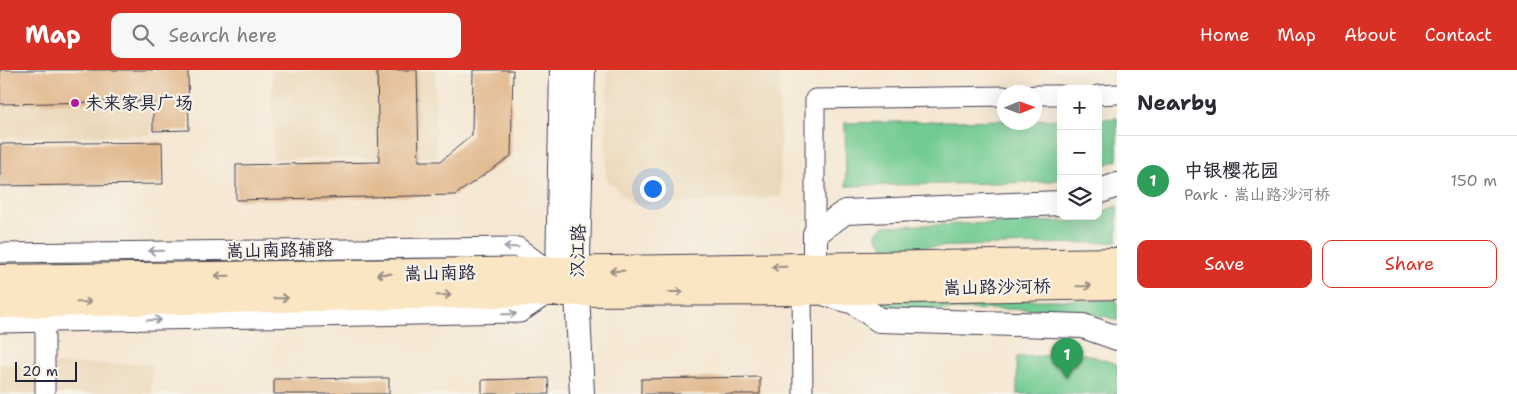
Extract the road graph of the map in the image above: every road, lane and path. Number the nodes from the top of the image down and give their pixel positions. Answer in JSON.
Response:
{"nodes":[{"id":1,"x":562,"y":70,"type":"edge"},
{"id":2,"x":582,"y":70,"type":"edge"},
{"id":3,"x":1102,"y":94,"type":"edge"},
{"id":4,"x":1117,"y":94,"type":"edge"},
{"id":5,"x":1042,"y":95,"type":"edge"},
{"id":6,"x":1057,"y":95,"type":"edge"},
{"id":7,"x":997,"y":96,"type":"edge"},
{"id":8,"x":1117,"y":185,"type":"edge"},
{"id":9,"x":1102,"y":191,"type":"edge"},
{"id":10,"x":1057,"y":203,"type":"edge"},
{"id":11,"x":816,"y":234,"type":"junction"},
{"id":12,"x":0,"y":253,"type":"edge"},
{"id":13,"x":1117,"y":262,"type":"edge"},
{"id":14,"x":879,"y":278,"type":"junction"},
{"id":15,"x":0,"y":279,"type":"edge"},
{"id":16,"x":563,"y":280,"type":"junction"},
{"id":17,"x":810,"y":283,"type":"junction"},
{"id":18,"x":1117,"y":285,"type":"edge"},
{"id":19,"x":45,"y":301,"type":"junction"},
{"id":20,"x":0,"y":304,"type":"edge"},
{"id":21,"x":0,"y":322,"type":"edge"},
{"id":22,"x":1117,"y":338,"type":"edge"},
{"id":23,"x":45,"y":394,"type":"edge"},
{"id":24,"x":582,"y":394,"type":"edge"},
{"id":25,"x":803,"y":394,"type":"edge"}],
"edges":[{"from":1,"to":16,"type":"street","name":"汉江路"},
{"from":2,"to":16,"type":"street","name":"汉江路"},
{"from":3,"to":4,"type":"street"},
{"from":5,"to":6,"type":"street"},
{"from":7,"to":11,"type":"street"},
{"from":8,"to":9,"type":"street"},
{"from":10,"to":11,"type":"street"},
{"from":11,"to":17,"type":"street"},
{"from":16,"to":12,"type":"street","name":"嵩山南路辅路","one_way":true},
{"from":13,"to":14,"type":"main road","name":"嵩山路沙河桥"},
{"from":14,"to":17,"type":"main road","name":"嵩山南路"},
{"from":14,"to":18,"type":"main road","name":"嵩山路沙河桥","one_way":true},
{"from":15,"to":19,"type":"main road","name":"嵩山南路"},
{"from":16,"to":17,"type":"main road","name":"嵩山南路"},
{"from":16,"to":19,"type":"main road","name":"嵩山南路"},
{"from":19,"to":16,"type":"street","one_way":true},
{"from":16,"to":24,"type":"street"},
{"from":17,"to":22,"type":"street"},
{"from":17,"to":25,"type":"street"},
{"from":19,"to":20,"type":"main road","name":"嵩山南路"},
{"from":19,"to":21,"type":"street"},
{"from":19,"to":23,"type":"street"}]}
